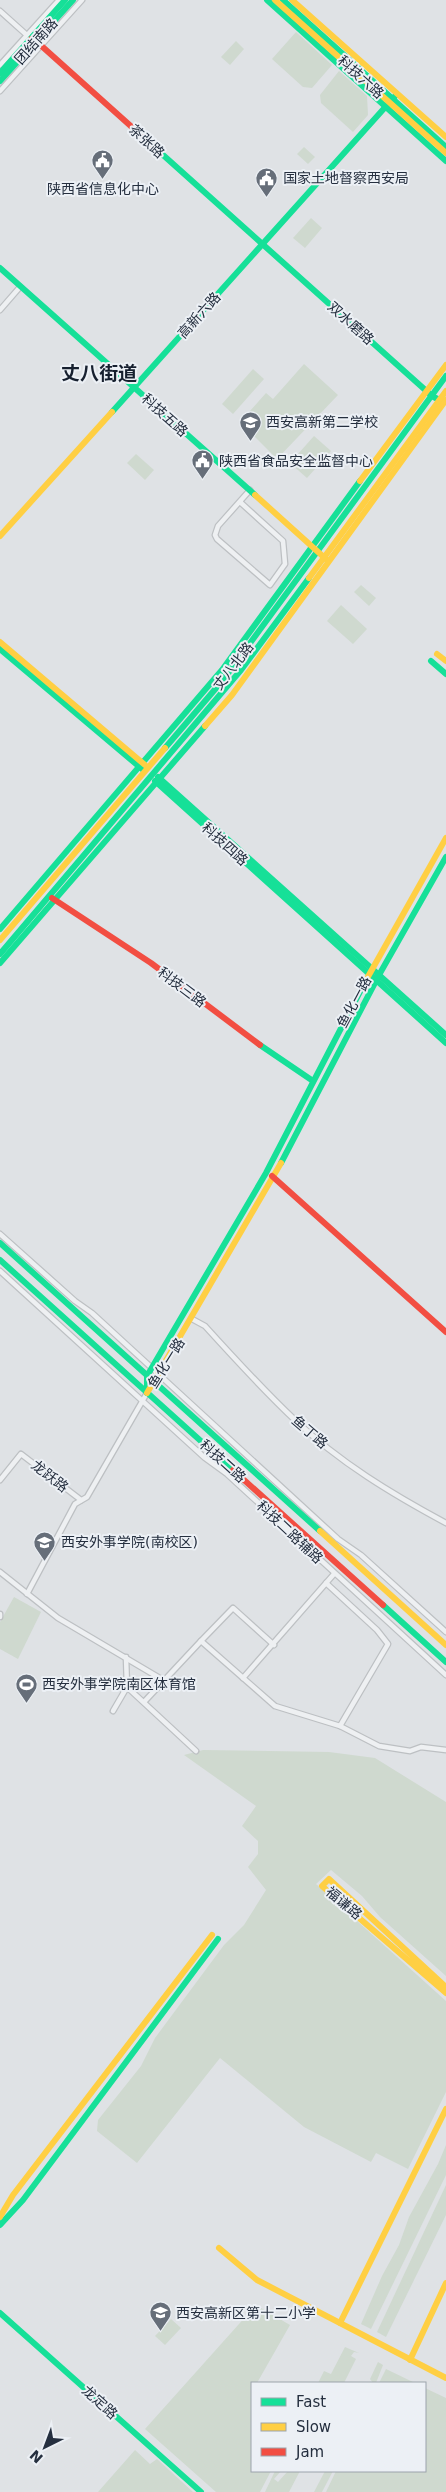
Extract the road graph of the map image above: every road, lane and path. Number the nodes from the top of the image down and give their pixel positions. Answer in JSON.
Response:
{"nodes":[{"id":1,"x":59,"y":0,"type":"edge"},
{"id":2,"x":65,"y":0,"type":"edge"},
{"id":3,"x":73,"y":0,"type":"edge"},
{"id":4,"x":82,"y":0,"type":"edge"},
{"id":5,"x":266,"y":0,"type":"edge"},
{"id":6,"x":275,"y":0,"type":"edge"},
{"id":7,"x":283,"y":0,"type":"edge"},
{"id":8,"x":292,"y":0,"type":"edge"},
{"id":9,"x":0,"y":11,"type":"edge"},
{"id":10,"x":34,"y":40,"type":"junction"},
{"id":11,"x":0,"y":66,"type":"edge"},
{"id":12,"x":0,"y":73,"type":"edge"},
{"id":13,"x":0,"y":81,"type":"edge"},
{"id":14,"x":0,"y":91,"type":"edge"},
{"id":15,"x":391,"y":101,"type":"junction"},
{"id":16,"x":446,"y":138,"type":"edge"},
{"id":17,"x":446,"y":146,"type":"edge"},
{"id":18,"x":446,"y":153,"type":"edge"},
{"id":19,"x":446,"y":161,"type":"edge"},
{"id":20,"x":263,"y":245,"type":"junction"},
{"id":21,"x":0,"y":268,"type":"edge"},
{"id":22,"x":20,"y":287,"type":"junction"},
{"id":23,"x":0,"y":310,"type":"edge"},
{"id":24,"x":446,"y":365,"type":"edge"},
{"id":25,"x":446,"y":376,"type":"edge"},
{"id":26,"x":134,"y":387,"type":"junction"},
{"id":27,"x":446,"y":391,"type":"edge"},
{"id":28,"x":429,"y":393,"type":"junction"},
{"id":29,"x":444,"y":402,"type":"edge"},
{"id":30,"x":250,"y":490,"type":"junction"},
{"id":31,"x":240,"y":502,"type":"junction"},
{"id":32,"x":0,"y":536,"type":"edge"},
{"id":33,"x":314,"y":549,"type":"junction"},
{"id":34,"x":326,"y":559,"type":"junction"},
{"id":35,"x":0,"y":642,"type":"edge"},
{"id":36,"x":0,"y":649,"type":"edge"},
{"id":37,"x":438,"y":654,"type":"dead end"},
{"id":38,"x":431,"y":661,"type":"dead end"},
{"id":39,"x":446,"y":661,"type":"edge"},
{"id":40,"x":446,"y":674,"type":"edge"},
{"id":41,"x":143,"y":767,"type":"junction"},
{"id":42,"x":156,"y":778,"type":"junction"},
{"id":43,"x":446,"y":838,"type":"edge"},
{"id":44,"x":446,"y":857,"type":"edge"},
{"id":45,"x":52,"y":898,"type":"junction"},
{"id":46,"x":1,"y":934,"type":"edge"},
{"id":47,"x":14,"y":943,"type":"junction"},
{"id":48,"x":0,"y":954,"type":"edge"},
{"id":49,"x":0,"y":964,"type":"edge"},
{"id":50,"x":370,"y":971,"type":"junction"},
{"id":51,"x":378,"y":978,"type":"junction"},
{"id":52,"x":446,"y":1035,"type":"edge"},
{"id":53,"x":446,"y":1043,"type":"edge"},
{"id":54,"x":313,"y":1081,"type":"junction"},
{"id":55,"x":266,"y":1172,"type":"junction"},
{"id":56,"x":274,"y":1177,"type":"junction"},
{"id":57,"x":0,"y":1234,"type":"edge"},
{"id":58,"x":0,"y":1243,"type":"edge"},
{"id":59,"x":0,"y":1260,"type":"edge"},
{"id":60,"x":0,"y":1270,"type":"edge"},
{"id":61,"x":192,"y":1319,"type":"junction"},
{"id":62,"x":446,"y":1332,"type":"edge"},
{"id":63,"x":152,"y":1368,"type":"junction"},
{"id":64,"x":160,"y":1374,"type":"junction"},
{"id":65,"x":147,"y":1376,"type":"junction"},
{"id":66,"x":155,"y":1383,"type":"junction"},
{"id":67,"x":146,"y":1393,"type":"junction"},
{"id":68,"x":142,"y":1401,"type":"junction"},
{"id":69,"x":0,"y":1480,"type":"edge"},
{"id":70,"x":81,"y":1500,"type":"junction"},
{"id":71,"x":446,"y":1523,"type":"edge"},
{"id":72,"x":0,"y":1572,"type":"edge"},
{"id":73,"x":334,"y":1574,"type":"junction"},
{"id":74,"x":326,"y":1583,"type":"junction"},
{"id":75,"x":27,"y":1594,"type":"junction"},
{"id":76,"x":446,"y":1632,"type":"edge"},
{"id":77,"x":201,"y":1641,"type":"junction"},
{"id":78,"x":274,"y":1645,"type":"junction"},
{"id":79,"x":446,"y":1645,"type":"edge"},
{"id":80,"x":126,"y":1657,"type":"junction"},
{"id":81,"x":446,"y":1662,"type":"edge"},
{"id":82,"x":446,"y":1675,"type":"edge"},
{"id":83,"x":243,"y":1678,"type":"junction"},
{"id":84,"x":163,"y":1680,"type":"junction"},
{"id":85,"x":127,"y":1687,"type":"junction"},
{"id":86,"x":144,"y":1702,"type":"junction"},
{"id":87,"x":113,"y":1711,"type":"dead end"},
{"id":88,"x":340,"y":1726,"type":"junction"},
{"id":89,"x":446,"y":1750,"type":"edge"},
{"id":90,"x":196,"y":1751,"type":"dead end"},
{"id":91,"x":446,"y":1987,"type":"edge"},
{"id":92,"x":446,"y":1993,"type":"edge"},
{"id":93,"x":446,"y":2109,"type":"edge"},
{"id":94,"x":0,"y":2216,"type":"edge"},
{"id":95,"x":0,"y":2225,"type":"edge"},
{"id":96,"x":219,"y":2248,"type":"dead end"},
{"id":97,"x":446,"y":2283,"type":"edge"},
{"id":98,"x":0,"y":2313,"type":"edge"},
{"id":99,"x":340,"y":2323,"type":"junction"},
{"id":100,"x":410,"y":2360,"type":"junction"},
{"id":101,"x":446,"y":2378,"type":"edge"},
{"id":102,"x":201,"y":2492,"type":"edge"}],
"edges":[{"from":1,"to":10,"type":"street"},
{"from":2,"to":10,"type":"main road","name":"团结南路"},
{"from":3,"to":10,"type":"main road","name":"团结南路"},
{"from":4,"to":10,"type":"street"},
{"from":5,"to":15,"type":"main road"},
{"from":6,"to":15,"type":"main road","name":"科技六路"},
{"from":7,"to":15,"type":"main road","name":"科技六路"},
{"from":8,"to":15,"type":"main road"},
{"from":9,"to":10,"type":"street"},
{"from":10,"to":11,"type":"street"},
{"from":10,"to":12,"type":"main road","name":"团结南路"},
{"from":10,"to":13,"type":"main road","name":"团结南路"},
{"from":10,"to":14,"type":"street"},
{"from":10,"to":20,"type":"main road","name":"茶张路"},
{"from":15,"to":16,"type":"main road"},
{"from":15,"to":17,"type":"main road","name":"科技六路"},
{"from":15,"to":18,"type":"main road","name":"科技六路"},
{"from":15,"to":19,"type":"main road"},
{"from":15,"to":20,"type":"main road","name":"高新六路"},
{"from":20,"to":26,"type":"main road","name":"高新六路"},
{"from":20,"to":28,"type":"main road","name":"双水磨路"},
{"from":21,"to":22,"type":"main road","name":"科技五路"},
{"from":22,"to":23,"type":"street"},
{"from":22,"to":26,"type":"main road","name":"科技五路"},
{"from":24,"to":28,"type":"main road"},
{"from":25,"to":28,"type":"main road","name":"丈八北路"},
{"from":26,"to":30,"type":"main road","name":"科技五路"},
{"from":26,"to":32,"type":"main road","name":"高新六路"},
{"from":27,"to":29,"type":"main road","name":"丈八北路"},
{"from":28,"to":29,"type":"main road","name":"双水磨路"},
{"from":28,"to":33,"type":"main road","name":"丈八北路"},
{"from":29,"to":34,"type":"main road","name":"丈八北路"},
{"from":30,"to":31,"type":"street"},
{"from":30,"to":33,"type":"main road","name":"科技五路"},
{"from":31,"to":31,"type":"street"},
{"from":33,"to":34,"type":"main road","name":"科技五路"},
{"from":33,"to":41,"type":"main road","name":"丈八北路"},
{"from":34,"to":42,"type":"main road","name":"丈八北路"},
{"from":35,"to":41,"type":"main road","name":"科技四路"},
{"from":36,"to":41,"type":"main road","name":"科技四路"},
{"from":37,"to":39,"type":"main road"},
{"from":38,"to":40,"type":"main road"},
{"from":41,"to":42,"type":"main road","name":"科技四路"},
{"from":41,"to":46,"type":"main road","name":"丈八北路"},
{"from":42,"to":45,"type":"main road","name":"丈八北路"},
{"from":42,"to":50,"type":"main road","name":"科技四路"},
{"from":43,"to":50,"type":"main road","name":"鱼化一路"},
{"from":44,"to":51,"type":"main road","name":"鱼化一路"},
{"from":45,"to":47,"type":"main road","name":"丈八北路"},
{"from":45,"to":54,"type":"main road","name":"科技三路"},
{"from":46,"to":47,"type":"main road"},
{"from":47,"to":48,"type":"main road","name":"丈八北路"},
{"from":47,"to":49,"type":"main road"},
{"from":50,"to":51,"type":"main road","name":"科技四路"},
{"from":50,"to":54,"type":"main road","name":"鱼化一路"},
{"from":51,"to":52,"type":"main road","name":"科技四路"},
{"from":51,"to":53,"type":"main road","name":"科技四路"},
{"from":51,"to":56,"type":"main road","name":"鱼化一路"},
{"from":54,"to":55,"type":"main road","name":"鱼化一路"},
{"from":55,"to":56,"type":"main road"},
{"from":55,"to":63,"type":"main road","name":"鱼化一路"},
{"from":56,"to":61,"type":"main road","name":"鱼化一路"},
{"from":56,"to":62,"type":"main road"},
{"from":57,"to":63,"type":"street","name":"科技二路辅路"},
{"from":58,"to":65,"type":"main road","name":"科技二路"},
{"from":59,"to":67,"type":"main road","name":"科技二路"},
{"from":60,"to":68,"type":"street","name":"科技二路辅路"},
{"from":61,"to":64,"type":"main road","name":"鱼化一路"},
{"from":61,"to":71,"type":"street","name":"鱼丁路"},
{"from":63,"to":64,"type":"street","name":"科技二路辅路"},
{"from":63,"to":65,"type":"main road","name":"鱼化一路"},
{"from":64,"to":66,"type":"main road","name":"鱼化一路"},
{"from":64,"to":76,"type":"street","name":"科技二路辅路"},
{"from":65,"to":66,"type":"main road","name":"科技二路"},
{"from":65,"to":67,"type":"main road","name":"鱼化一路"},
{"from":66,"to":67,"type":"main road","name":"鱼化一路"},
{"from":66,"to":79,"type":"main road","name":"科技二路"},
{"from":67,"to":68,"type":"street"},
{"from":67,"to":81,"type":"main road","name":"科技二路"},
{"from":68,"to":70,"type":"street"},
{"from":68,"to":73,"type":"street","name":"科技二路辅路"},
{"from":69,"to":70,"type":"street","name":"龙跃路"},
{"from":70,"to":75,"type":"street"},
{"from":72,"to":75,"type":"street"},
{"from":73,"to":74,"type":"street"},
{"from":73,"to":82,"type":"street","name":"科技二路辅路"},
{"from":74,"to":78,"type":"street"},
{"from":74,"to":88,"type":"street"},
{"from":75,"to":80,"type":"street"},
{"from":77,"to":78,"type":"street"},
{"from":77,"to":83,"type":"street"},
{"from":77,"to":84,"type":"street"},
{"from":78,"to":83,"type":"street"},
{"from":80,"to":84,"type":"street"},
{"from":80,"to":85,"type":"street"},
{"from":83,"to":88,"type":"street"},
{"from":84,"to":86,"type":"street"},
{"from":85,"to":86,"type":"street"},
{"from":85,"to":87,"type":"street"},
{"from":86,"to":90,"type":"street"},
{"from":88,"to":89,"type":"street"},
{"from":91,"to":92,"type":"main road","name":"福谦路"},
{"from":93,"to":99,"type":"main road"},
{"from":94,"to":95,"type":"main road"},
{"from":96,"to":99,"type":"main road"},
{"from":97,"to":100,"type":"main road"},
{"from":98,"to":102,"type":"main road","name":"龙定路"},
{"from":99,"to":100,"type":"main road"},
{"from":100,"to":101,"type":"main road"}]}
